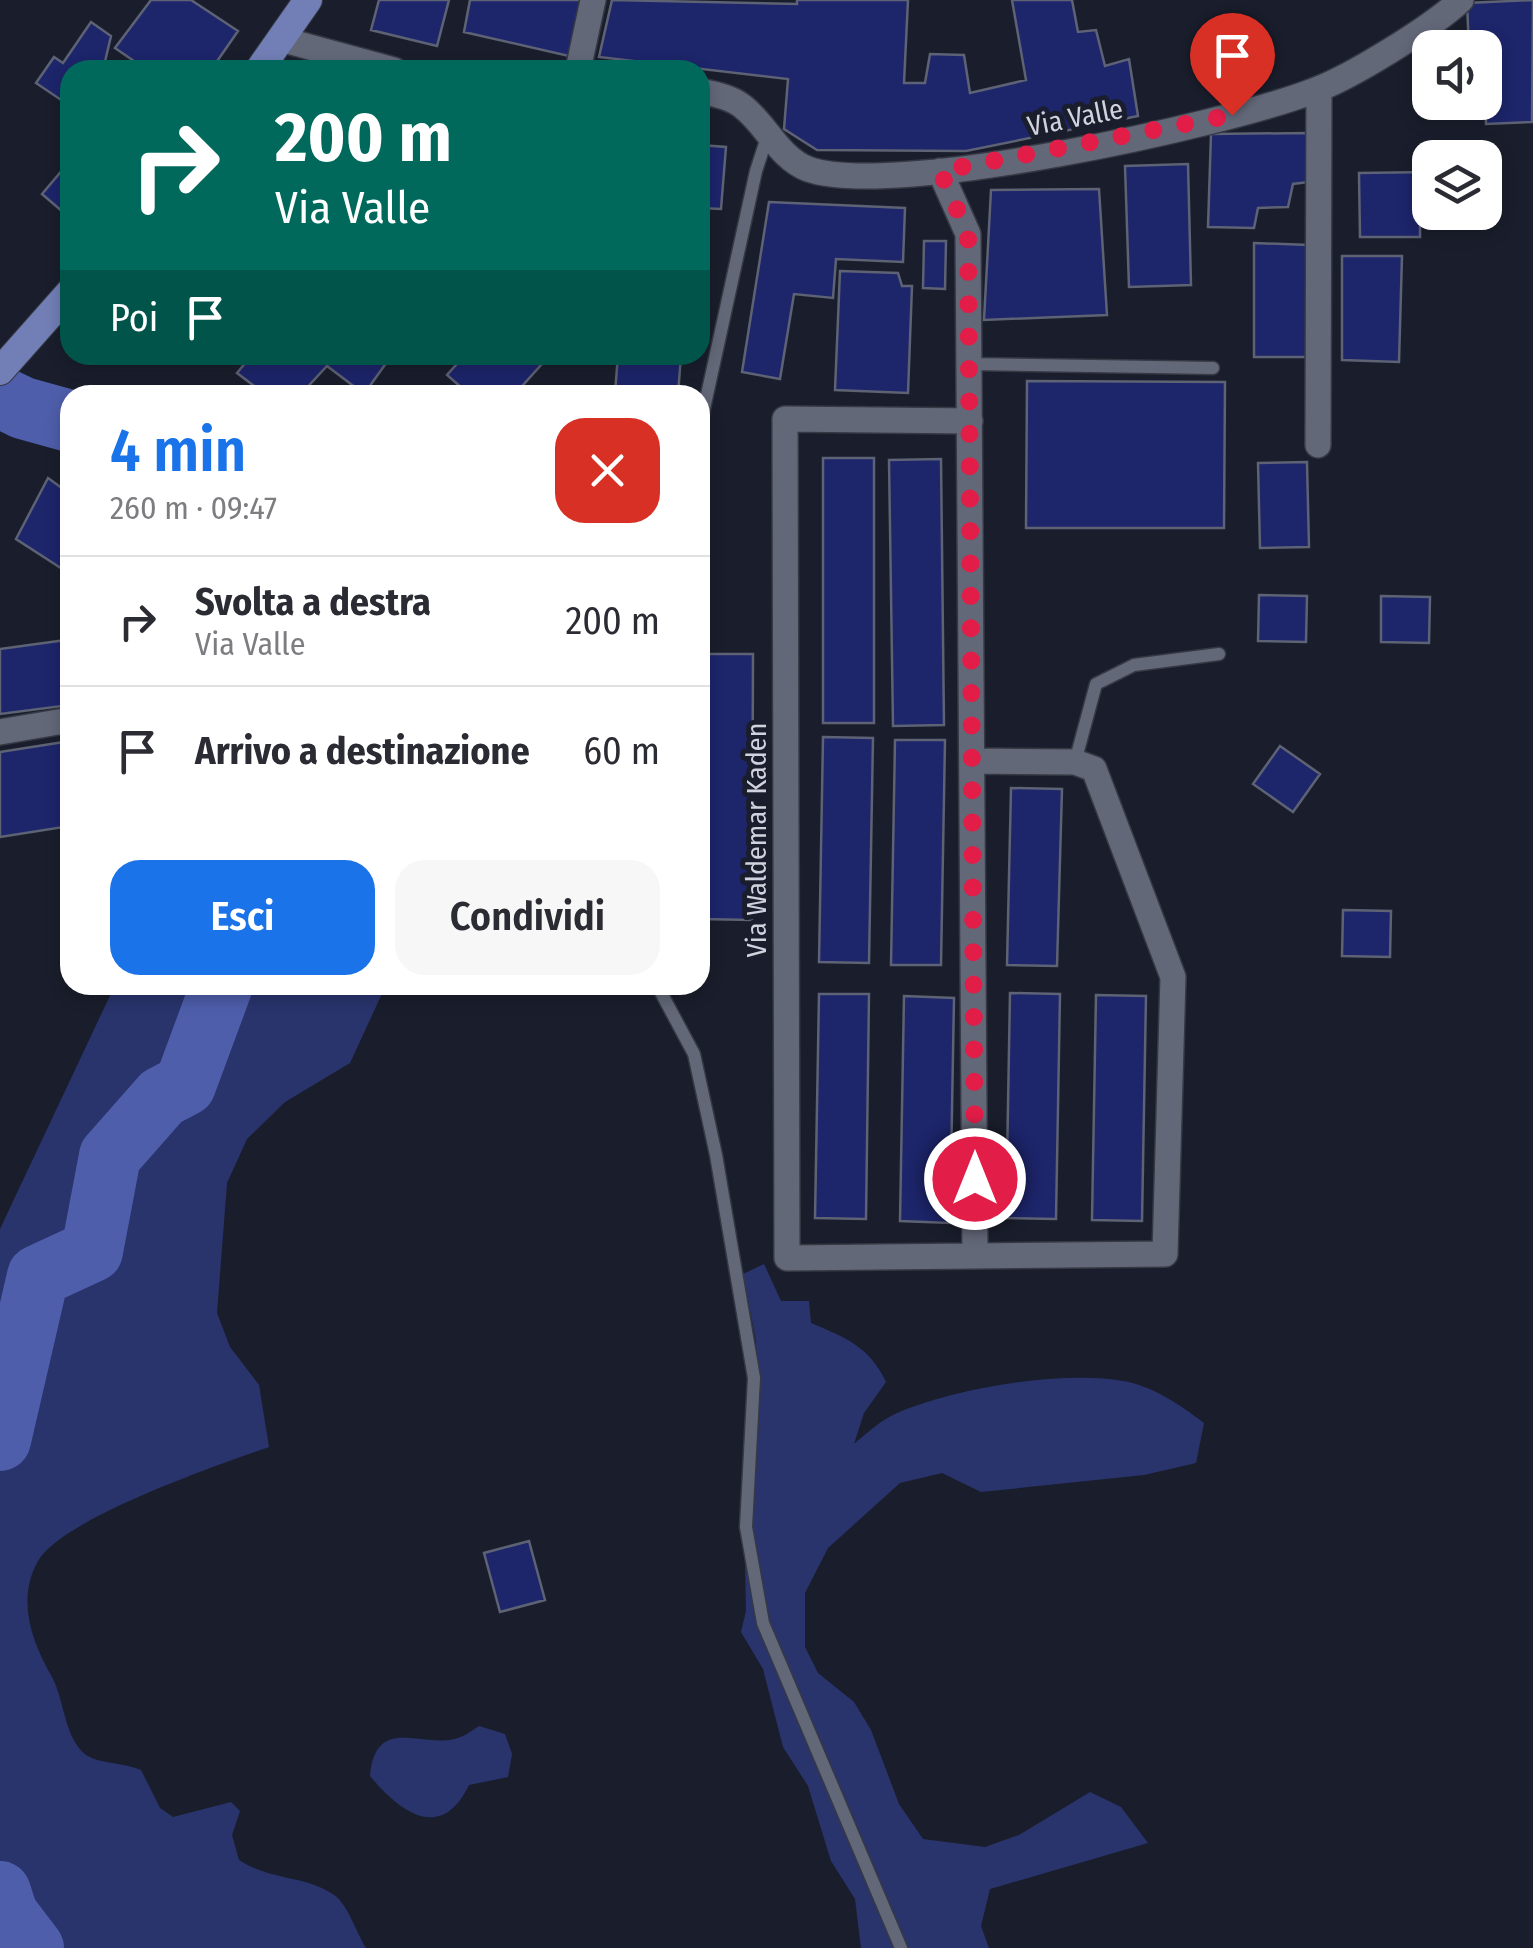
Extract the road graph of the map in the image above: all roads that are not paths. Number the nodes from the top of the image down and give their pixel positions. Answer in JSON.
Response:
{"nodes":[{"id":1,"x":308,"y":0,"type":"edge"},
{"id":2,"x":593,"y":0,"type":"edge"},
{"id":3,"x":1461,"y":0,"type":"edge"},
{"id":4,"x":284,"y":40,"type":"junction"},
{"id":5,"x":267,"y":60,"type":"edge"},
{"id":6,"x":357,"y":60,"type":"edge"},
{"id":7,"x":580,"y":60,"type":"edge"},
{"id":8,"x":1318,"y":90,"type":"junction"},
{"id":9,"x":710,"y":95,"type":"edge"},
{"id":10,"x":768,"y":134,"type":"junction"},
{"id":11,"x":940,"y":171,"type":"junction"},
{"id":12,"x":60,"y":303,"type":"edge"},
{"id":13,"x":6,"y":364,"type":"edge"},
{"id":14,"x":969,"y":364,"type":"junction"},
{"id":15,"x":1213,"y":368,"type":"dead end"},
{"id":16,"x":709,"y":385,"type":"edge"},
{"id":17,"x":970,"y":422,"type":"junction"},
{"id":18,"x":1318,"y":445,"type":"dead end"},
{"id":19,"x":1219,"y":654,"type":"dead end"},
{"id":20,"x":60,"y":722,"type":"edge"},
{"id":21,"x":0,"y":732,"type":"edge"},
{"id":22,"x":974,"y":761,"type":"junction"},
{"id":23,"x":1075,"y":762,"type":"junction"},
{"id":24,"x":663,"y":995,"type":"edge"},
{"id":25,"x":975,"y":1255,"type":"junction"},
{"id":26,"x":901,"y":1948,"type":"edge"}],
"edges":[{"from":1,"to":4,"type":"main road"},
{"from":2,"to":7,"type":"street"},
{"from":3,"to":8,"type":"street","name":"Via Valle"},
{"from":4,"to":5,"type":"main road"},
{"from":4,"to":6,"type":"street"},
{"from":8,"to":11,"type":"street","name":"Via Valle"},
{"from":8,"to":18,"type":"street"},
{"from":9,"to":10,"type":"street","name":"Via Valle"},
{"from":10,"to":11,"type":"street","name":"Via Valle"},
{"from":10,"to":16,"type":"lane"},
{"from":11,"to":14,"type":"street"},
{"from":12,"to":13,"type":"main road"},
{"from":14,"to":15,"type":"lane"},
{"from":14,"to":17,"type":"street"},
{"from":17,"to":22,"type":"street"},
{"from":17,"to":25,"type":"street","name":"Via Waldemar Kaden"},
{"from":19,"to":23,"type":"lane"},
{"from":20,"to":21,"type":"street"},
{"from":22,"to":23,"type":"street"},
{"from":22,"to":25,"type":"street"},
{"from":23,"to":25,"type":"street","name":"Via Waldemar Kaden"},
{"from":24,"to":26,"type":"lane"}]}
